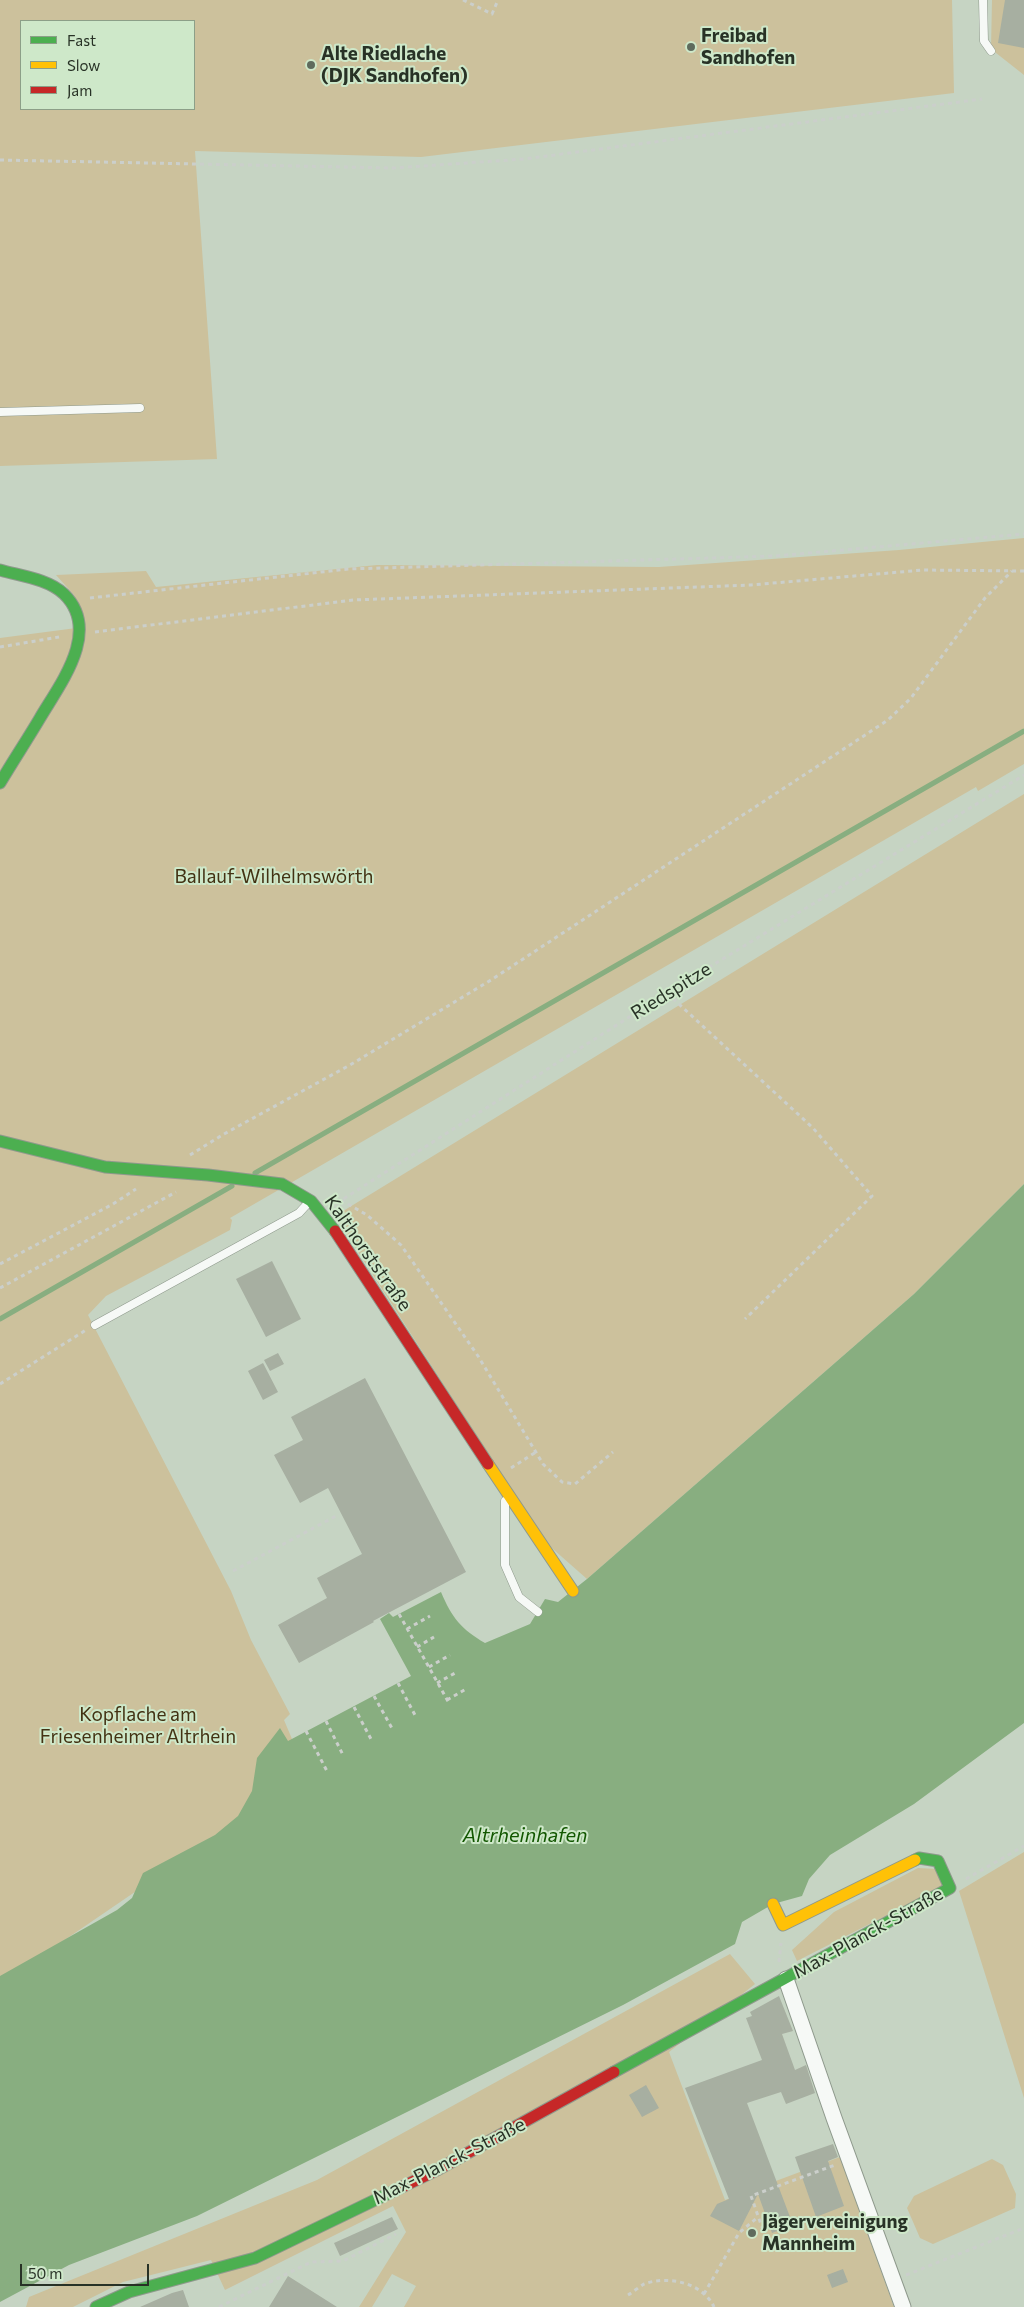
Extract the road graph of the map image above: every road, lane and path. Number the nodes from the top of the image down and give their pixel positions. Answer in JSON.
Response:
{"nodes":[{"id":1,"x":463,"y":0,"type":"edge"},
{"id":2,"x":498,"y":0,"type":"edge"},
{"id":3,"x":983,"y":0,"type":"edge"},
{"id":4,"x":991,"y":51,"type":"dead end"},
{"id":5,"x":982,"y":99,"type":"dead end"},
{"id":6,"x":0,"y":160,"type":"edge"},
{"id":7,"x":140,"y":408,"type":"dead end"},
{"id":8,"x":0,"y":412,"type":"edge"},
{"id":9,"x":1024,"y":534,"type":"edge"},
{"id":10,"x":0,"y":570,"type":"edge"},
{"id":11,"x":1012,"y":571,"type":"junction"},
{"id":12,"x":1024,"y":571,"type":"edge"},
{"id":13,"x":70,"y":600,"type":"junction"},
{"id":14,"x":98,"y":631,"type":"dead end"},
{"id":15,"x":56,"y":638,"type":"dead end"},
{"id":16,"x":0,"y":647,"type":"edge"},
{"id":17,"x":1024,"y":775,"type":"edge"},
{"id":18,"x":0,"y":783,"type":"edge"},
{"id":19,"x":667,"y":994,"type":"junction"},
{"id":20,"x":0,"y":1141,"type":"edge"},
{"id":21,"x":185,"y":1158,"type":"dead end"},
{"id":22,"x":137,"y":1188,"type":"dead end"},
{"id":23,"x":176,"y":1192,"type":"dead end"},
{"id":24,"x":341,"y":1200,"type":"junction"},
{"id":25,"x":310,"y":1201,"type":"junction"},
{"id":26,"x":321,"y":1211,"type":"junction"},
{"id":27,"x":0,"y":1264,"type":"edge"},
{"id":28,"x":0,"y":1288,"type":"edge"},
{"id":29,"x":745,"y":1319,"type":"dead end"},
{"id":30,"x":94,"y":1325,"type":"joint"},
{"id":31,"x":0,"y":1384,"type":"edge"},
{"id":32,"x":536,"y":1452,"type":"junction"},
{"id":33,"x":613,"y":1452,"type":"dead end"},
{"id":34,"x":496,"y":1477,"type":"junction"},
{"id":35,"x":504,"y":1491,"type":"junction"},
{"id":36,"x":336,"y":1516,"type":"dead end"},
{"id":37,"x":233,"y":1571,"type":"dead end"},
{"id":38,"x":573,"y":1591,"type":"dead end"},
{"id":39,"x":538,"y":1612,"type":"dead end"},
{"id":40,"x":399,"y":1614,"type":"dead end"},
{"id":41,"x":430,"y":1616,"type":"dead end"},
{"id":42,"x":407,"y":1629,"type":"junction"},
{"id":43,"x":434,"y":1637,"type":"dead end"},
{"id":44,"x":417,"y":1647,"type":"junction"},
{"id":45,"x":450,"y":1655,"type":"dead end"},
{"id":46,"x":429,"y":1667,"type":"junction"},
{"id":47,"x":456,"y":1672,"type":"dead end"},
{"id":48,"x":437,"y":1682,"type":"junction"},
{"id":49,"x":398,"y":1683,"type":"dead end"},
{"id":50,"x":466,"y":1689,"type":"dead end"},
{"id":51,"x":374,"y":1696,"type":"dead end"},
{"id":52,"x":354,"y":1707,"type":"dead end"},
{"id":53,"x":416,"y":1717,"type":"dead end"},
{"id":54,"x":326,"y":1722,"type":"dead end"},
{"id":55,"x":393,"y":1730,"type":"dead end"},
{"id":56,"x":306,"y":1732,"type":"dead end"},
{"id":57,"x":372,"y":1741,"type":"dead end"},
{"id":58,"x":343,"y":1755,"type":"dead end"},
{"id":59,"x":328,"y":1773,"type":"dead end"},
{"id":60,"x":1024,"y":1846,"type":"edge"},
{"id":61,"x":950,"y":1888,"type":"junction"},
{"id":62,"x":773,"y":1904,"type":"dead end"},
{"id":63,"x":786,"y":1979,"type":"junction"},
{"id":64,"x":841,"y":2162,"type":"dead end"},
{"id":65,"x":758,"y":2216,"type":"junction"},
{"id":66,"x":1024,"y":2228,"type":"edge"},
{"id":67,"x":763,"y":2230,"type":"dead end"},
{"id":68,"x":396,"y":2234,"type":"dead end"},
{"id":69,"x":894,"y":2280,"type":"junction"},
{"id":70,"x":704,"y":2294,"type":"junction"},
{"id":71,"x":628,"y":2296,"type":"dead end"},
{"id":72,"x":96,"y":2307,"type":"edge"},
{"id":73,"x":219,"y":2307,"type":"edge"},
{"id":74,"x":714,"y":2307,"type":"edge"},
{"id":75,"x":903,"y":2307,"type":"edge"}],
"edges":[{"from":1,"to":2,"type":"path"},
{"from":3,"to":4,"type":"lane"},
{"from":5,"to":6,"type":"path"},
{"from":7,"to":8,"type":"lane"},
{"from":9,"to":13,"type":"path"},
{"from":10,"to":13,"type":"street"},
{"from":11,"to":12,"type":"path"},
{"from":11,"to":14,"type":"path"},
{"from":11,"to":21,"type":"path"},
{"from":13,"to":18,"type":"street"},
{"from":15,"to":16,"type":"path"},
{"from":17,"to":19,"type":"path","name":"Riedspitze"},
{"from":19,"to":24,"type":"path","name":"Riedspitze"},
{"from":19,"to":29,"type":"path"},
{"from":20,"to":25,"type":"street","name":"Kalthorststraße"},
{"from":22,"to":27,"type":"path"},
{"from":23,"to":28,"type":"path"},
{"from":24,"to":26,"type":"path","name":"Riedspitze"},
{"from":24,"to":32,"type":"path"},
{"from":25,"to":26,"type":"street","name":"Kalthorststraße"},
{"from":25,"to":30,"type":"lane"},
{"from":26,"to":34,"type":"street","name":"Kalthorststraße"},
{"from":30,"to":31,"type":"path"},
{"from":32,"to":33,"type":"path"},
{"from":32,"to":34,"type":"path"},
{"from":34,"to":35,"type":"street","name":"Kalthorststraße"},
{"from":35,"to":38,"type":"street","name":"Kalthorststraße"},
{"from":35,"to":39,"type":"lane"},
{"from":36,"to":37,"type":"path"},
{"from":40,"to":42,"type":"path"},
{"from":41,"to":42,"type":"path"},
{"from":42,"to":44,"type":"path"},
{"from":43,"to":44,"type":"path"},
{"from":44,"to":46,"type":"path"},
{"from":45,"to":46,"type":"path"},
{"from":46,"to":48,"type":"path"},
{"from":47,"to":48,"type":"path"},
{"from":48,"to":50,"type":"path"},
{"from":49,"to":53,"type":"path"},
{"from":51,"to":55,"type":"path"},
{"from":52,"to":57,"type":"path"},
{"from":54,"to":58,"type":"path"},
{"from":56,"to":59,"type":"path"},
{"from":60,"to":61,"type":"path"},
{"from":61,"to":62,"type":"street"},
{"from":61,"to":63,"type":"street","name":"Max-Planck-Straße"},
{"from":63,"to":69,"type":"street","name":"Max-Planck-Straße"},
{"from":63,"to":72,"type":"street","name":"Max-Planck-Straße"},
{"from":64,"to":65,"type":"path"},
{"from":65,"to":67,"type":"path"},
{"from":65,"to":70,"type":"path"},
{"from":66,"to":69,"type":"path"},
{"from":68,"to":73,"type":"path"},
{"from":69,"to":75,"type":"street","name":"Max-Planck-Straße"},
{"from":70,"to":71,"type":"path"},
{"from":70,"to":74,"type":"path"}]}
